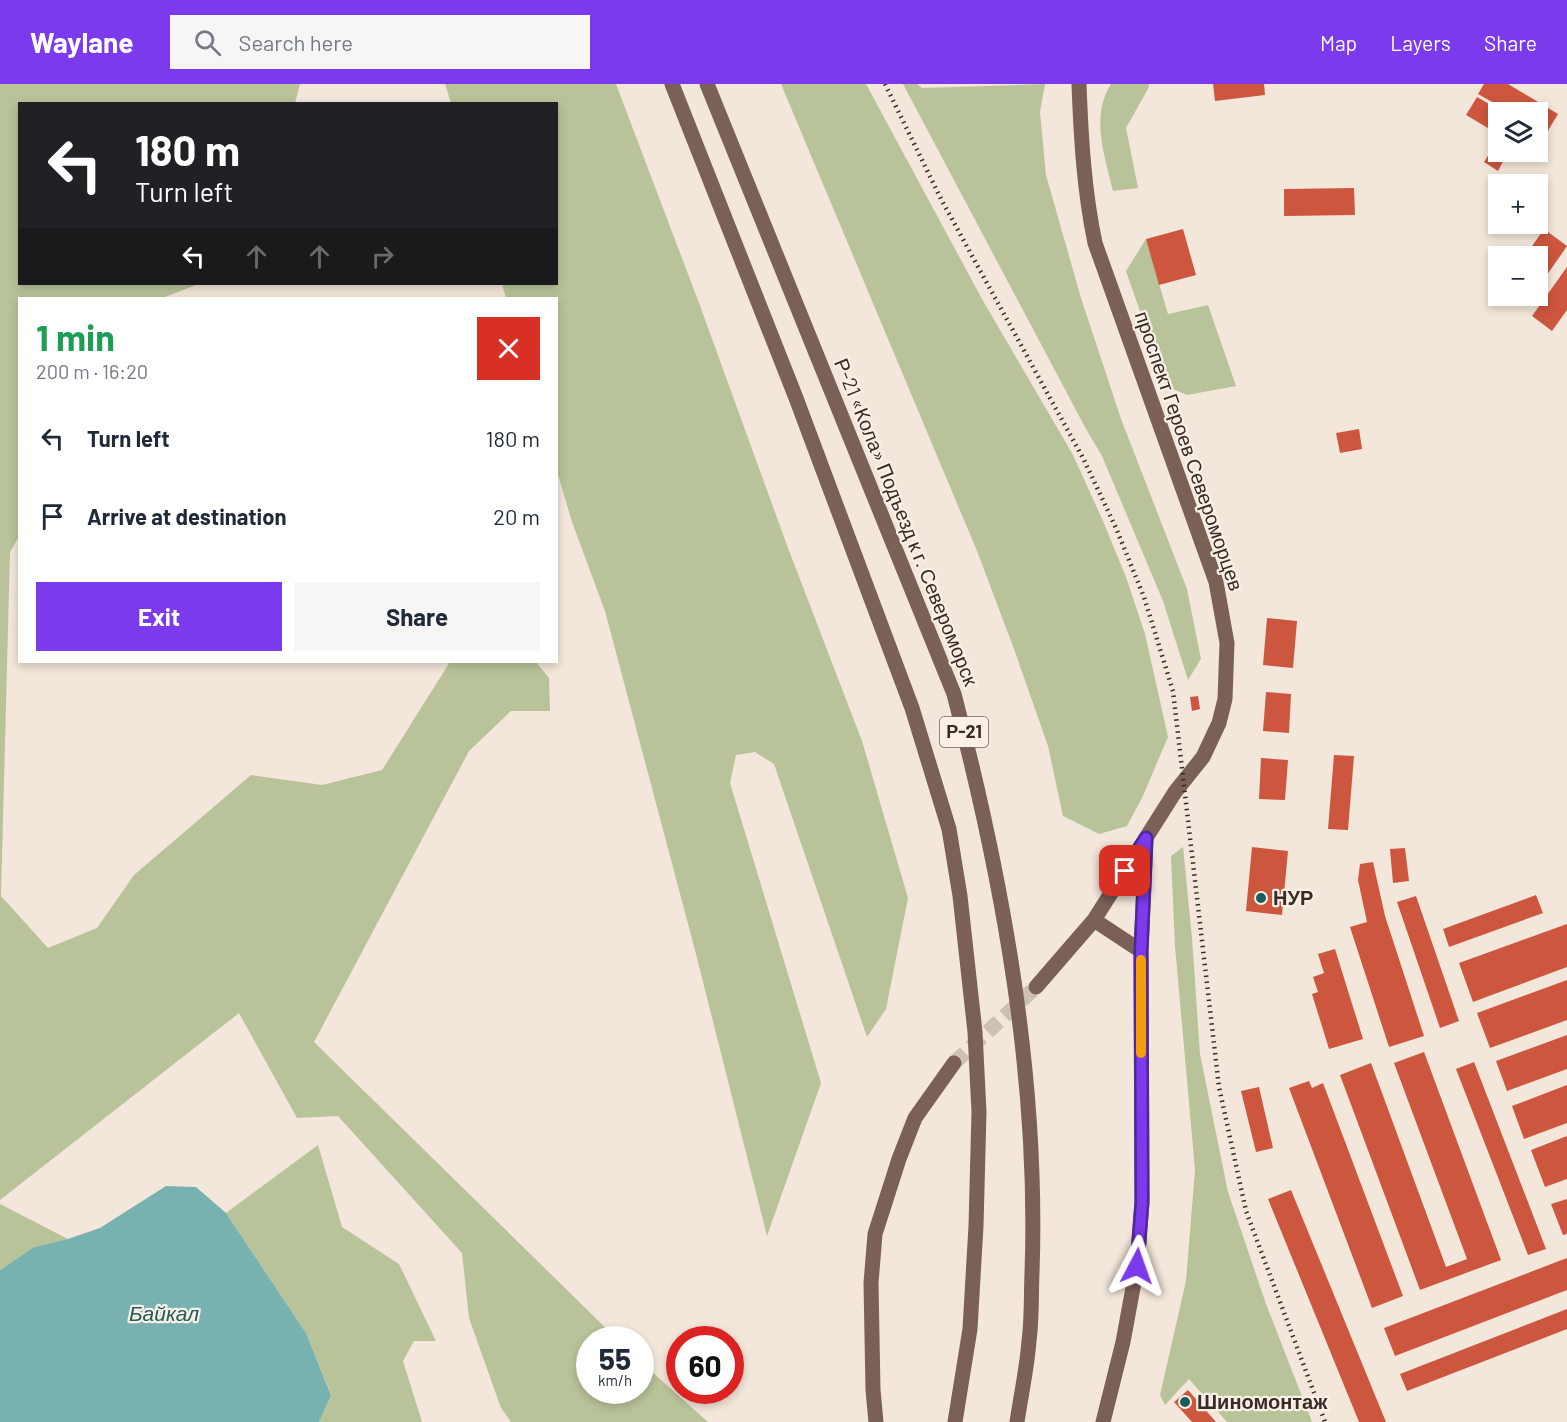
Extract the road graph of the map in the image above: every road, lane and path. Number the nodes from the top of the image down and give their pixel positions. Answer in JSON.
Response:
{"nodes":[{"id":1,"x":672,"y":84,"type":"edge"},
{"id":2,"x":706,"y":84,"type":"edge"},
{"id":3,"x":1079,"y":84,"type":"edge"},
{"id":4,"x":1146,"y":838,"type":"junction"},
{"id":5,"x":1094,"y":920,"type":"junction"},
{"id":6,"x":1141,"y":951,"type":"junction"},
{"id":7,"x":1036,"y":987,"type":"tunnel mouth"},
{"id":8,"x":954,"y":1063,"type":"tunnel mouth"},
{"id":9,"x":876,"y":1422,"type":"edge"},
{"id":10,"x":955,"y":1422,"type":"edge"},
{"id":11,"x":1017,"y":1422,"type":"edge"},
{"id":12,"x":1103,"y":1422,"type":"edge"}],
"edges":[{"from":1,"to":10,"type":"main road","number":"Р-21"},
{"from":2,"to":11,"type":"main road","name":"Р-21 «Кола» Подъезд к г. Североморск","number":"Р-21"},
{"from":3,"to":4,"type":"main road","name":"проспект Героев Североморцев"},
{"from":4,"to":5,"type":"main road"},
{"from":4,"to":6,"type":"main road","name":"проспект Героев Североморцев"},
{"from":5,"to":6,"type":"main road"},
{"from":5,"to":7,"type":"main road"},
{"from":6,"to":12,"type":"main road","name":"проспект Героев Североморцев"},
{"from":8,"to":9,"type":"main road"}]}
